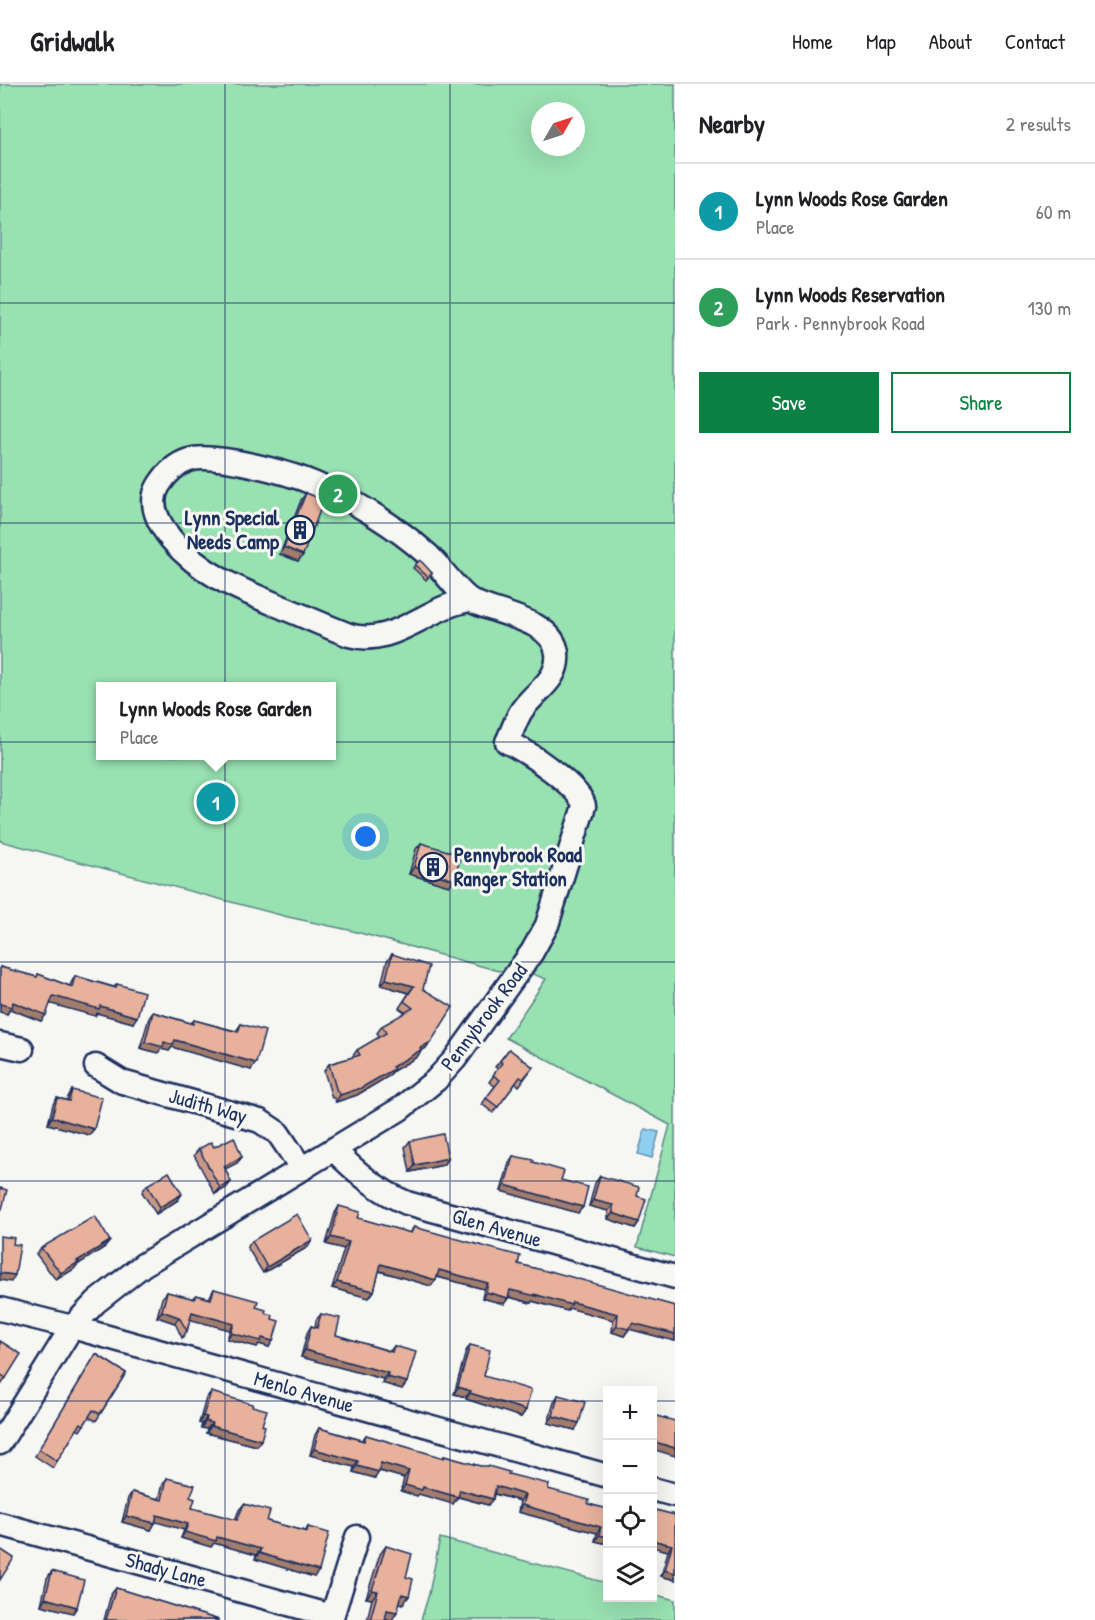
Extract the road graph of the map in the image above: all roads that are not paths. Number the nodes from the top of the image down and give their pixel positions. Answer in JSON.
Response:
{"nodes":[{"id":1,"x":471,"y":600,"type":"junction"},
{"id":2,"x":0,"y":1044,"type":"edge"},
{"id":3,"x":22,"y":1049,"type":"dead end"},
{"id":4,"x":96,"y":1066,"type":"dead end"},
{"id":5,"x":334,"y":1150,"type":"junction"},
{"id":6,"x":302,"y":1170,"type":"junction"},
{"id":7,"x":675,"y":1277,"type":"edge"},
{"id":8,"x":0,"y":1309,"type":"edge"},
{"id":9,"x":72,"y":1327,"type":"junction"},
{"id":10,"x":0,"y":1443,"type":"edge"},
{"id":11,"x":603,"y":1475,"type":"edge"},
{"id":12,"x":657,"y":1490,"type":"edge"},
{"id":13,"x":675,"y":1495,"type":"edge"},
{"id":14,"x":0,"y":1524,"type":"edge"},
{"id":15,"x":357,"y":1537,"type":"dead end"},
{"id":16,"x":332,"y":1618,"type":"edge"}],
"edges":[{"from":1,"to":1,"type":"street","name":"Pennybrook Road"},
{"from":1,"to":5,"type":"street","name":"Pennybrook Road"},
{"from":2,"to":3,"type":"street"},
{"from":4,"to":6,"type":"street","name":"Judith Way"},
{"from":5,"to":6,"type":"street","name":"Pennybrook Road"},
{"from":5,"to":7,"type":"street","name":"Glen Avenue"},
{"from":6,"to":9,"type":"street","name":"Pennybrook Road"},
{"from":8,"to":9,"type":"street","name":"Menlo Avenue"},
{"from":9,"to":10,"type":"street","name":"Pennybrook Road"},
{"from":9,"to":11,"type":"street","name":"Menlo Avenue"},
{"from":12,"to":13,"type":"street"},
{"from":14,"to":16,"type":"street","name":"Shady Lane"},
{"from":15,"to":16,"type":"street"}]}
